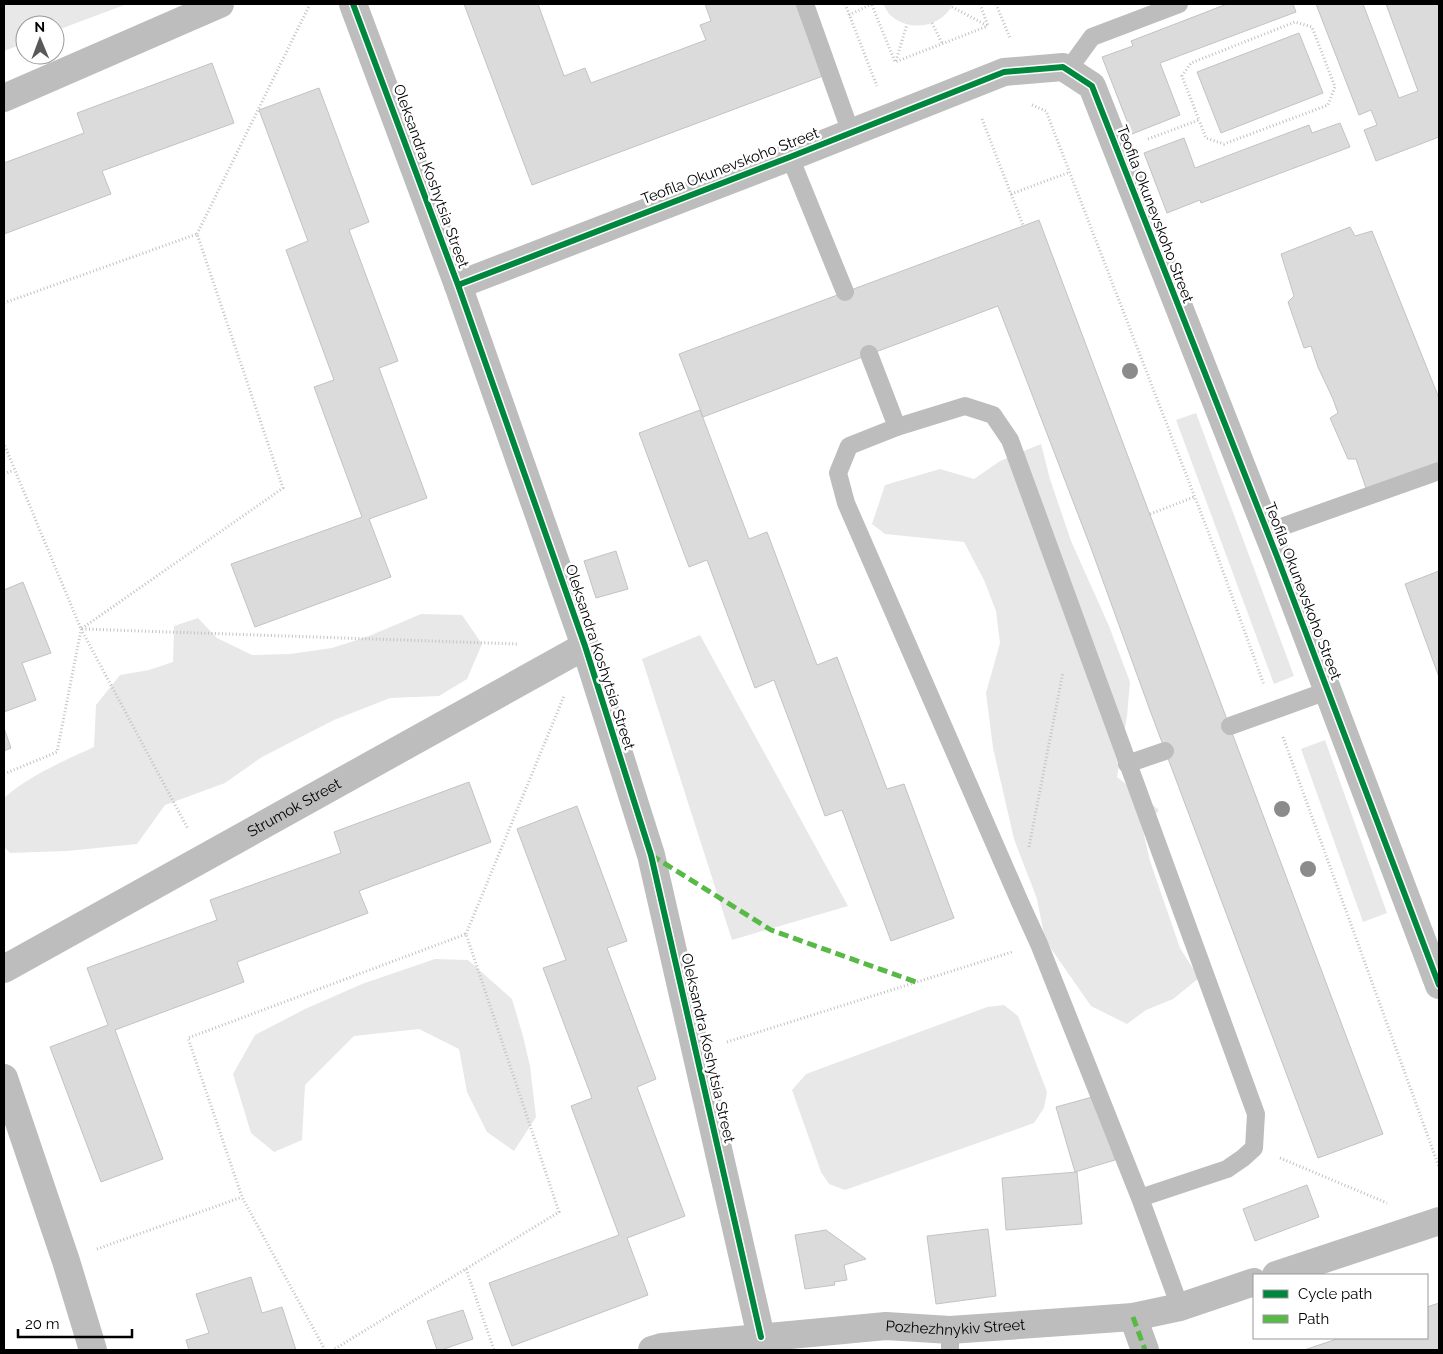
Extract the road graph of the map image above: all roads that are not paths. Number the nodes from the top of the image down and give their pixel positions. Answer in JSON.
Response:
{"nodes":[{"id":1,"x":220,"y":4,"type":"edge"},
{"id":2,"x":353,"y":4,"type":"edge"},
{"id":3,"x":805,"y":4,"type":"edge"},
{"id":4,"x":1179,"y":4,"type":"edge"},
{"id":5,"x":1068,"y":70,"type":"junction"},
{"id":6,"x":4,"y":98,"type":"edge"},
{"id":7,"x":851,"y":132,"type":"junction"},
{"id":8,"x":790,"y":157,"type":"junction"},
{"id":9,"x":458,"y":284,"type":"junction"},
{"id":10,"x":845,"y":292,"type":"dead end"},
{"id":11,"x":869,"y":354,"type":"dead end"},
{"id":12,"x":897,"y":427,"type":"junction"},
{"id":13,"x":1439,"y":471,"type":"edge"},
{"id":14,"x":1267,"y":532,"type":"junction"},
{"id":15,"x":585,"y":646,"type":"junction"},
{"id":16,"x":1327,"y":691,"type":"junction"},
{"id":17,"x":1230,"y":726,"type":"dead end"},
{"id":18,"x":1165,"y":750,"type":"dead end"},
{"id":19,"x":1127,"y":764,"type":"junction"},
{"id":20,"x":4,"y":969,"type":"edge"},
{"id":21,"x":1439,"y":985,"type":"edge"},
{"id":22,"x":4,"y":1078,"type":"edge"},
{"id":23,"x":1140,"y":1198,"type":"junction"},
{"id":24,"x":1439,"y":1221,"type":"edge"},
{"id":25,"x":1279,"y":1274,"type":"edge"},
{"id":26,"x":1253,"y":1282,"type":"edge"},
{"id":27,"x":1180,"y":1307,"type":"junction"},
{"id":28,"x":1133,"y":1317,"type":"junction"},
{"id":29,"x":761,"y":1337,"type":"junction"},
{"id":30,"x":950,"y":1340,"type":"edge"},
{"id":31,"x":93,"y":1350,"type":"edge"},
{"id":32,"x":652,"y":1350,"type":"edge"},
{"id":33,"x":1145,"y":1350,"type":"edge"}],
"edges":[{"from":1,"to":6,"type":"street"},
{"from":2,"to":9,"type":"street","name":"Oleksandra Koshytsia Street"},
{"from":3,"to":7,"type":"lane"},
{"from":4,"to":5,"type":"lane"},
{"from":5,"to":7,"type":"street","name":"Teofila Okunevskoho Street"},
{"from":5,"to":14,"type":"street","name":"Teofila Okunevskoho Street"},
{"from":7,"to":8,"type":"street","name":"Teofila Okunevskoho Street"},
{"from":8,"to":9,"type":"street","name":"Teofila Okunevskoho Street"},
{"from":8,"to":10,"type":"lane"},
{"from":9,"to":15,"type":"street","name":"Oleksandra Koshytsia Street"},
{"from":11,"to":12,"type":"lane"},
{"from":12,"to":19,"type":"lane"},
{"from":12,"to":23,"type":"lane"},
{"from":13,"to":14,"type":"lane"},
{"from":14,"to":16,"type":"street","name":"Teofila Okunevskoho Street"},
{"from":15,"to":20,"type":"street","name":"Strumok Street"},
{"from":15,"to":29,"type":"street","name":"Oleksandra Koshytsia Street"},
{"from":16,"to":17,"type":"lane"},
{"from":16,"to":21,"type":"street","name":"Teofila Okunevskoho Street"},
{"from":18,"to":19,"type":"lane"},
{"from":19,"to":23,"type":"lane"},
{"from":22,"to":31,"type":"street"},
{"from":23,"to":27,"type":"lane"},
{"from":24,"to":25,"type":"street"},
{"from":26,"to":27,"type":"street","name":"Pozhezhnykiv Street"},
{"from":27,"to":28,"type":"street","name":"Pozhezhnykiv Street"},
{"from":28,"to":30,"type":"street","name":"Pozhezhnykiv Street"},
{"from":28,"to":33,"type":"street"},
{"from":29,"to":30,"type":"street","name":"Pozhezhnykiv Street"},
{"from":29,"to":32,"type":"street","name":"Pozhezhnykiv Street"}]}
